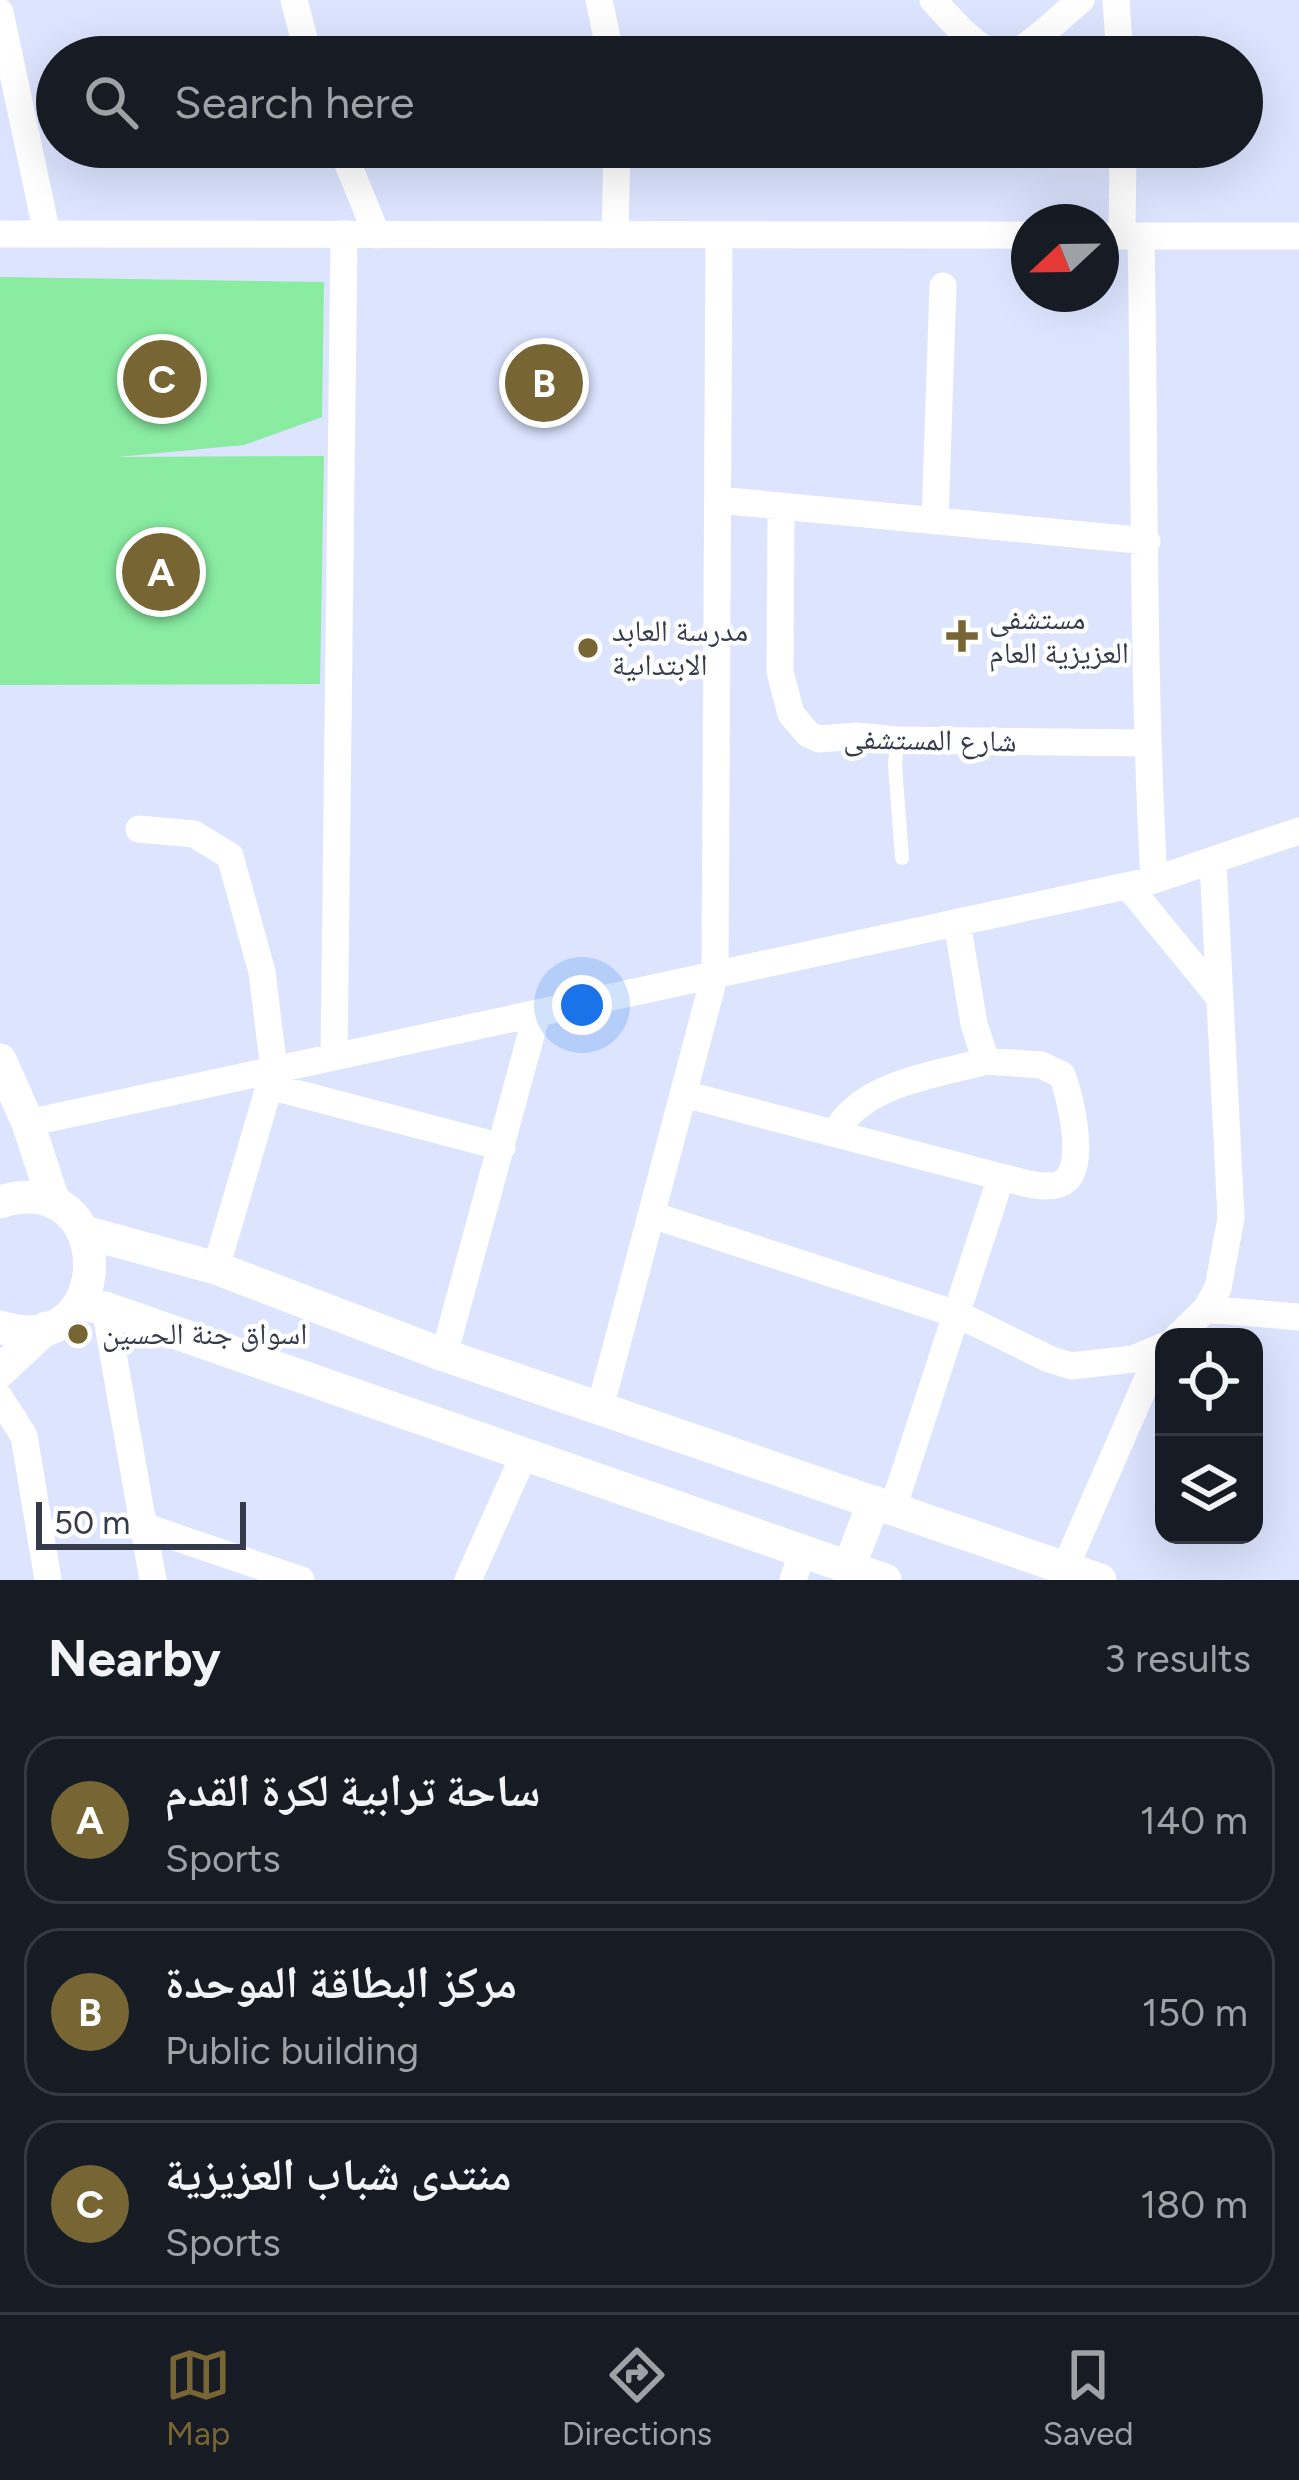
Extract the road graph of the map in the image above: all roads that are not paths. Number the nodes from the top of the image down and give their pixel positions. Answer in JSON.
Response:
{"nodes":[{"id":1,"x":294,"y":0,"type":"edge"},
{"id":2,"x":599,"y":0,"type":"edge"},
{"id":3,"x":933,"y":0,"type":"edge"},
{"id":4,"x":1082,"y":0,"type":"edge"},
{"id":5,"x":1116,"y":0,"type":"edge"},
{"id":6,"x":0,"y":13,"type":"edge"},
{"id":7,"x":303,"y":36,"type":"edge"},
{"id":8,"x":607,"y":36,"type":"edge"},
{"id":9,"x":970,"y":36,"type":"edge"},
{"id":10,"x":1038,"y":36,"type":"edge"},
{"id":11,"x":1119,"y":36,"type":"edge"},
{"id":12,"x":349,"y":168,"type":"edge"},
{"id":13,"x":616,"y":168,"type":"edge"},
{"id":14,"x":1123,"y":168,"type":"edge"},
{"id":15,"x":0,"y":234,"type":"edge"},
{"id":16,"x":47,"y":234,"type":"junction"},
{"id":17,"x":344,"y":234,"type":"junction"},
{"id":18,"x":376,"y":235,"type":"junction"},
{"id":19,"x":615,"y":235,"type":"junction"},
{"id":20,"x":719,"y":235,"type":"junction"},
{"id":21,"x":1011,"y":236,"type":"edge"},
{"id":22,"x":1122,"y":236,"type":"edge"},
{"id":23,"x":1299,"y":236,"type":"edge"},
{"id":24,"x":943,"y":286,"type":"dead end"},
{"id":25,"x":718,"y":500,"type":"junction"},
{"id":26,"x":781,"y":506,"type":"junction"},
{"id":27,"x":934,"y":521,"type":"junction"},
{"id":28,"x":1147,"y":541,"type":"junction"},
{"id":29,"x":898,"y":740,"type":"junction"},
{"id":30,"x":1146,"y":743,"type":"junction"},
{"id":31,"x":139,"y":829,"type":"dead end"},
{"id":32,"x":1299,"y":831,"type":"edge"},
{"id":33,"x":902,"y":858,"type":"dead end"},
{"id":34,"x":1213,"y":862,"type":"junction"},
{"id":35,"x":1141,"y":883,"type":"junction"},
{"id":36,"x":957,"y":922,"type":"junction"},
{"id":37,"x":716,"y":974,"type":"junction"},
{"id":38,"x":1219,"y":997,"type":"junction"},
{"id":39,"x":537,"y":1013,"type":"junction"},
{"id":40,"x":334,"y":1057,"type":"junction"},
{"id":41,"x":0,"y":1060,"type":"edge"},
{"id":42,"x":986,"y":1061,"type":"junction"},
{"id":43,"x":272,"y":1078,"type":"junction"},
{"id":44,"x":684,"y":1094,"type":"junction"},
{"id":45,"x":28,"y":1123,"type":"junction"},
{"id":46,"x":835,"y":1133,"type":"junction"},
{"id":47,"x":502,"y":1147,"type":"junction"},
{"id":48,"x":1001,"y":1177,"type":"junction"},
{"id":49,"x":0,"y":1202,"type":"edge"},
{"id":50,"x":54,"y":1203,"type":"junction"},
{"id":51,"x":652,"y":1215,"type":"junction"},
{"id":52,"x":84,"y":1232,"type":"junction"},
{"id":53,"x":216,"y":1268,"type":"junction"},
{"id":54,"x":92,"y":1306,"type":"junction"},
{"id":55,"x":1206,"y":1309,"type":"junction"},
{"id":56,"x":959,"y":1315,"type":"junction"},
{"id":57,"x":1299,"y":1317,"type":"edge"},
{"id":58,"x":0,"y":1327,"type":"edge"},
{"id":59,"x":46,"y":1328,"type":"junction"},
{"id":60,"x":1185,"y":1328,"type":"edge"},
{"id":61,"x":1155,"y":1349,"type":"edge"},
{"id":62,"x":444,"y":1355,"type":"junction"},
{"id":63,"x":1155,"y":1370,"type":"edge"},
{"id":64,"x":0,"y":1371,"type":"edge"},
{"id":65,"x":0,"y":1399,"type":"edge"},
{"id":66,"x":600,"y":1408,"type":"junction"},
{"id":67,"x":524,"y":1455,"type":"junction"},
{"id":68,"x":884,"y":1505,"type":"junction"},
{"id":69,"x":143,"y":1526,"type":"junction"},
{"id":70,"x":797,"y":1566,"type":"edge"},
{"id":71,"x":849,"y":1568,"type":"junction"},
{"id":72,"x":1065,"y":1568,"type":"junction"},
{"id":73,"x":48,"y":1580,"type":"edge"},
{"id":74,"x":153,"y":1580,"type":"edge"},
{"id":75,"x":301,"y":1580,"type":"edge"},
{"id":76,"x":468,"y":1580,"type":"edge"},
{"id":77,"x":885,"y":1580,"type":"edge"},
{"id":78,"x":1100,"y":1580,"type":"edge"}],
"edges":[{"from":1,"to":7,"type":"street"},
{"from":2,"to":8,"type":"street"},
{"from":3,"to":9,"type":"street"},
{"from":4,"to":10,"type":"street"},
{"from":5,"to":11,"type":"street"},
{"from":6,"to":16,"type":"street"},
{"from":12,"to":18,"type":"street"},
{"from":13,"to":19,"type":"street"},
{"from":14,"to":22,"type":"street"},
{"from":15,"to":16,"type":"street"},
{"from":16,"to":17,"type":"street"},
{"from":17,"to":18,"type":"street"},
{"from":17,"to":40,"type":"street"},
{"from":18,"to":19,"type":"street"},
{"from":19,"to":20,"type":"street"},
{"from":20,"to":21,"type":"street"},
{"from":20,"to":25,"type":"street"},
{"from":22,"to":23,"type":"street"},
{"from":22,"to":28,"type":"street"},
{"from":24,"to":27,"type":"street"},
{"from":25,"to":26,"type":"street"},
{"from":25,"to":37,"type":"street"},
{"from":26,"to":27,"type":"street"},
{"from":26,"to":29,"type":"street","name":"شارع المستشفى"},
{"from":27,"to":28,"type":"street"},
{"from":28,"to":30,"type":"street"},
{"from":29,"to":30,"type":"street","name":"شارع المستشفى"},
{"from":29,"to":33,"type":"lane"},
{"from":30,"to":35,"type":"street"},
{"from":31,"to":43,"type":"street"},
{"from":32,"to":34,"type":"street"},
{"from":34,"to":35,"type":"street"},
{"from":34,"to":38,"type":"street"},
{"from":35,"to":36,"type":"street"},
{"from":35,"to":38,"type":"street"},
{"from":36,"to":37,"type":"street"},
{"from":36,"to":42,"type":"street"},
{"from":37,"to":39,"type":"street"},
{"from":37,"to":44,"type":"street"},
{"from":38,"to":55,"type":"street"},
{"from":39,"to":40,"type":"street"},
{"from":39,"to":47,"type":"street"},
{"from":40,"to":43,"type":"street"},
{"from":41,"to":45,"type":"street"},
{"from":42,"to":46,"type":"street"},
{"from":42,"to":48,"type":"street"},
{"from":43,"to":45,"type":"street"},
{"from":43,"to":47,"type":"street"},
{"from":43,"to":53,"type":"street"},
{"from":44,"to":46,"type":"street"},
{"from":44,"to":51,"type":"street"},
{"from":45,"to":50,"type":"street"},
{"from":46,"to":48,"type":"street"},
{"from":47,"to":62,"type":"street"},
{"from":48,"to":56,"type":"street"},
{"from":49,"to":50,"type":"street"},
{"from":50,"to":52,"type":"street"},
{"from":51,"to":56,"type":"street"},
{"from":51,"to":66,"type":"street"},
{"from":52,"to":53,"type":"street"},
{"from":52,"to":54,"type":"street"},
{"from":53,"to":62,"type":"street"},
{"from":54,"to":59,"type":"street"},
{"from":54,"to":67,"type":"street"},
{"from":54,"to":69,"type":"street"},
{"from":55,"to":57,"type":"street"},
{"from":55,"to":60,"type":"street"},
{"from":56,"to":61,"type":"street"},
{"from":56,"to":68,"type":"street"},
{"from":58,"to":59,"type":"street"},
{"from":59,"to":64,"type":"street"},
{"from":62,"to":66,"type":"street"},
{"from":63,"to":72,"type":"street"},
{"from":65,"to":73,"type":"street"},
{"from":66,"to":68,"type":"street"},
{"from":67,"to":70,"type":"street"},
{"from":67,"to":76,"type":"street"},
{"from":68,"to":71,"type":"street"},
{"from":68,"to":72,"type":"street"},
{"from":69,"to":74,"type":"street"},
{"from":69,"to":75,"type":"street"},
{"from":70,"to":71,"type":"street"},
{"from":71,"to":77,"type":"street"},
{"from":72,"to":78,"type":"street"}]}
